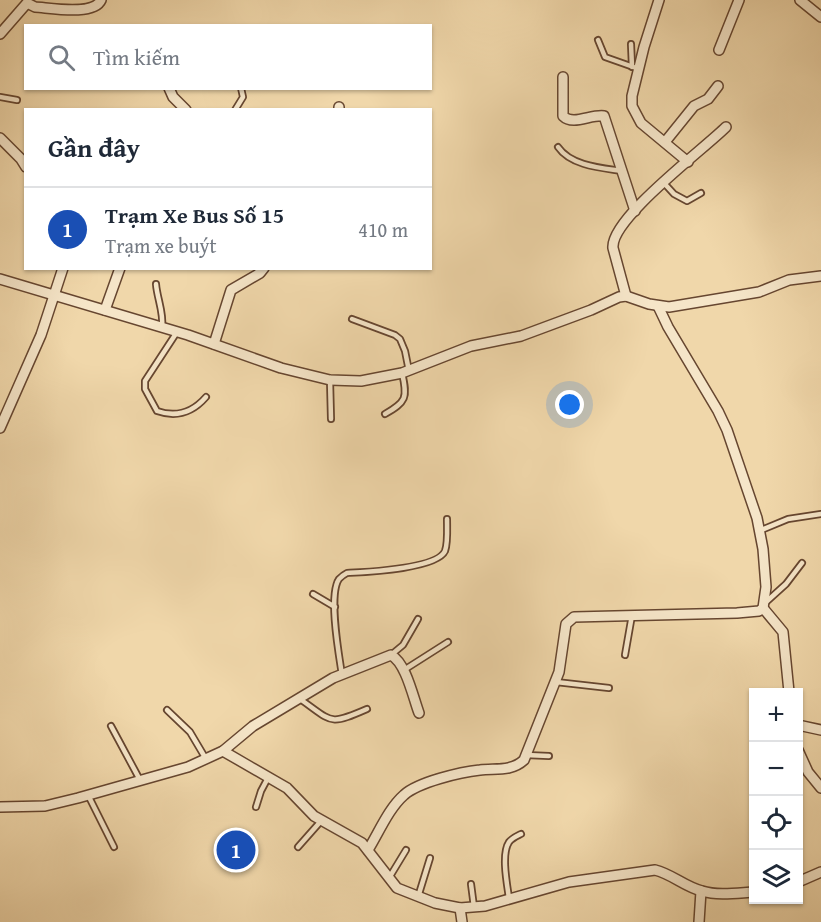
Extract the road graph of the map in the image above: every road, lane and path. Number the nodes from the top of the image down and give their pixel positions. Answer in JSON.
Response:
{"nodes":[{"id":1,"x":101,"y":0,"type":"edge"},
{"id":2,"x":659,"y":0,"type":"edge"},
{"id":3,"x":739,"y":0,"type":"edge"},
{"id":4,"x":800,"y":0,"type":"edge"},
{"id":5,"x":28,"y":2,"type":"edge"},
{"id":6,"x":821,"y":17,"type":"edge"},
{"id":7,"x":0,"y":34,"type":"edge"},
{"id":8,"x":598,"y":40,"type":"dead end"},
{"id":9,"x":631,"y":44,"type":"dead end"},
{"id":10,"x":719,"y":50,"type":"dead end"},
{"id":11,"x":635,"y":68,"type":"junction"},
{"id":12,"x":562,"y":77,"type":"dead end"},
{"id":13,"x":718,"y":86,"type":"dead end"},
{"id":14,"x":170,"y":90,"type":"edge"},
{"id":15,"x":241,"y":90,"type":"edge"},
{"id":16,"x":0,"y":97,"type":"edge"},
{"id":17,"x":17,"y":100,"type":"dead end"},
{"id":18,"x":184,"y":108,"type":"edge"},
{"id":19,"x":236,"y":108,"type":"edge"},
{"id":20,"x":726,"y":127,"type":"dead end"},
{"id":21,"x":0,"y":138,"type":"edge"},
{"id":22,"x":665,"y":142,"type":"junction"},
{"id":23,"x":558,"y":147,"type":"dead end"},
{"id":24,"x":688,"y":162,"type":"junction"},
{"id":25,"x":24,"y":164,"type":"edge"},
{"id":26,"x":622,"y":171,"type":"junction"},
{"id":27,"x":663,"y":182,"type":"junction"},
{"id":28,"x":701,"y":193,"type":"dead end"},
{"id":29,"x":635,"y":211,"type":"junction"},
{"id":30,"x":62,"y":270,"type":"edge"},
{"id":31,"x":119,"y":270,"type":"edge"},
{"id":32,"x":261,"y":270,"type":"edge"},
{"id":33,"x":821,"y":276,"type":"edge"},
{"id":34,"x":0,"y":279,"type":"edge"},
{"id":35,"x":156,"y":284,"type":"dead end"},
{"id":36,"x":55,"y":294,"type":"junction"},
{"id":37,"x":626,"y":296,"type":"junction"},
{"id":38,"x":658,"y":306,"type":"junction"},
{"id":39,"x":105,"y":310,"type":"junction"},
{"id":40,"x":352,"y":319,"type":"dead end"},
{"id":41,"x":162,"y":327,"type":"junction"},
{"id":42,"x":177,"y":332,"type":"junction"},
{"id":43,"x":214,"y":344,"type":"junction"},
{"id":44,"x":405,"y":372,"type":"junction"},
{"id":45,"x":330,"y":380,"type":"junction"},
{"id":46,"x":206,"y":397,"type":"dead end"},
{"id":47,"x":385,"y":414,"type":"dead end"},
{"id":48,"x":331,"y":419,"type":"dead end"},
{"id":49,"x":0,"y":428,"type":"edge"},
{"id":50,"x":821,"y":514,"type":"edge"},
{"id":51,"x":447,"y":519,"type":"dead end"},
{"id":52,"x":759,"y":531,"type":"junction"},
{"id":53,"x":802,"y":563,"type":"dead end"},
{"id":54,"x":313,"y":594,"type":"dead end"},
{"id":55,"x":764,"y":606,"type":"junction"},
{"id":56,"x":335,"y":607,"type":"junction"},
{"id":57,"x":632,"y":615,"type":"junction"},
{"id":58,"x":418,"y":619,"type":"dead end"},
{"id":59,"x":448,"y":642,"type":"dead end"},
{"id":60,"x":391,"y":655,"type":"junction"},
{"id":61,"x":625,"y":655,"type":"dead end"},
{"id":62,"x":404,"y":670,"type":"junction"},
{"id":63,"x":342,"y":675,"type":"junction"},
{"id":64,"x":556,"y":682,"type":"junction"},
{"id":65,"x":609,"y":688,"type":"dead end"},
{"id":66,"x":789,"y":688,"type":"edge"},
{"id":67,"x":300,"y":699,"type":"junction"},
{"id":68,"x":367,"y":709,"type":"dead end"},
{"id":69,"x":167,"y":710,"type":"dead end"},
{"id":70,"x":419,"y":713,"type":"dead end"},
{"id":71,"x":111,"y":726,"type":"dead end"},
{"id":72,"x":803,"y":726,"type":"edge"},
{"id":73,"x":821,"y":730,"type":"edge"},
{"id":74,"x":223,"y":751,"type":"junction"},
{"id":75,"x":526,"y":755,"type":"junction"},
{"id":76,"x":549,"y":756,"type":"dead end"},
{"id":77,"x":206,"y":759,"type":"junction"},
{"id":78,"x":803,"y":761,"type":"edge"},
{"id":79,"x":269,"y":776,"type":"junction"},
{"id":80,"x":140,"y":780,"type":"junction"},
{"id":81,"x":821,"y":788,"type":"edge"},
{"id":82,"x":88,"y":795,"type":"junction"},
{"id":83,"x":0,"y":807,"type":"edge"},
{"id":84,"x":256,"y":807,"type":"dead end"},
{"id":85,"x":321,"y":821,"type":"junction"},
{"id":86,"x":522,"y":834,"type":"dead end"},
{"id":87,"x":114,"y":847,"type":"dead end"},
{"id":88,"x":298,"y":847,"type":"dead end"},
{"id":89,"x":369,"y":850,"type":"junction"},
{"id":90,"x":406,"y":850,"type":"dead end"},
{"id":91,"x":430,"y":858,"type":"dead end"},
{"id":92,"x":820,"y":871,"type":"edge"},
{"id":93,"x":389,"y":878,"type":"junction"},
{"id":94,"x":803,"y":880,"type":"edge"},
{"id":95,"x":471,"y":884,"type":"dead end"},
{"id":96,"x":701,"y":891,"type":"junction"},
{"id":97,"x":749,"y":892,"type":"edge"},
{"id":98,"x":418,"y":897,"type":"junction"},
{"id":99,"x":509,"y":898,"type":"junction"},
{"id":100,"x":474,"y":907,"type":"junction"},
{"id":101,"x":460,"y":908,"type":"junction"},
{"id":102,"x":462,"y":922,"type":"edge"},
{"id":103,"x":699,"y":922,"type":"edge"}],
"edges":[{"from":1,"to":5,"type":"street"},
{"from":2,"to":11,"type":"street"},
{"from":3,"to":10,"type":"street"},
{"from":4,"to":6,"type":"street"},
{"from":5,"to":7,"type":"street"},
{"from":8,"to":11,"type":"lane"},
{"from":9,"to":11,"type":"lane"},
{"from":11,"to":22,"type":"street"},
{"from":12,"to":26,"type":"street"},
{"from":13,"to":22,"type":"street"},
{"from":14,"to":18,"type":"street"},
{"from":15,"to":19,"type":"lane"},
{"from":16,"to":17,"type":"lane"},
{"from":20,"to":24,"type":"street"},
{"from":21,"to":25,"type":"street"},
{"from":22,"to":24,"type":"street"},
{"from":23,"to":26,"type":"lane"},
{"from":24,"to":27,"type":"street"},
{"from":26,"to":29,"type":"street"},
{"from":27,"to":28,"type":"lane"},
{"from":27,"to":29,"type":"street"},
{"from":29,"to":37,"type":"street"},
{"from":30,"to":36,"type":"street"},
{"from":31,"to":39,"type":"street"},
{"from":32,"to":43,"type":"street"},
{"from":33,"to":38,"type":"street"},
{"from":34,"to":36,"type":"street"},
{"from":35,"to":41,"type":"lane"},
{"from":36,"to":39,"type":"street"},
{"from":36,"to":49,"type":"street"},
{"from":37,"to":38,"type":"street"},
{"from":37,"to":44,"type":"street"},
{"from":38,"to":52,"type":"street"},
{"from":39,"to":41,"type":"street"},
{"from":40,"to":44,"type":"lane"},
{"from":41,"to":42,"type":"street"},
{"from":42,"to":43,"type":"street"},
{"from":42,"to":46,"type":"lane"},
{"from":43,"to":45,"type":"street"},
{"from":44,"to":45,"type":"street"},
{"from":44,"to":47,"type":"lane"},
{"from":45,"to":48,"type":"lane"},
{"from":50,"to":52,"type":"lane"},
{"from":51,"to":56,"type":"lane"},
{"from":52,"to":55,"type":"street"},
{"from":53,"to":55,"type":"lane"},
{"from":54,"to":56,"type":"lane"},
{"from":55,"to":57,"type":"street"},
{"from":55,"to":66,"type":"street"},
{"from":56,"to":63,"type":"lane"},
{"from":57,"to":61,"type":"lane"},
{"from":57,"to":64,"type":"street"},
{"from":58,"to":60,"type":"lane"},
{"from":59,"to":62,"type":"lane"},
{"from":60,"to":62,"type":"street"},
{"from":60,"to":63,"type":"street"},
{"from":62,"to":70,"type":"street"},
{"from":63,"to":67,"type":"street"},
{"from":64,"to":65,"type":"lane"},
{"from":64,"to":75,"type":"street"},
{"from":67,"to":68,"type":"lane"},
{"from":67,"to":74,"type":"street"},
{"from":69,"to":77,"type":"lane"},
{"from":71,"to":80,"type":"lane"},
{"from":72,"to":73,"type":"street"},
{"from":74,"to":77,"type":"street"},
{"from":74,"to":79,"type":"street"},
{"from":75,"to":76,"type":"lane"},
{"from":75,"to":89,"type":"street"},
{"from":77,"to":80,"type":"street"},
{"from":78,"to":81,"type":"street"},
{"from":79,"to":84,"type":"lane"},
{"from":79,"to":85,"type":"street"},
{"from":80,"to":82,"type":"street"},
{"from":82,"to":83,"type":"street"},
{"from":82,"to":87,"type":"lane"},
{"from":85,"to":88,"type":"lane"},
{"from":85,"to":89,"type":"street"},
{"from":86,"to":99,"type":"lane"},
{"from":89,"to":93,"type":"street"},
{"from":90,"to":93,"type":"lane"},
{"from":91,"to":98,"type":"lane"},
{"from":92,"to":94,"type":"street"},
{"from":93,"to":98,"type":"street"},
{"from":95,"to":100,"type":"lane"},
{"from":96,"to":97,"type":"street"},
{"from":96,"to":99,"type":"street"},
{"from":96,"to":103,"type":"street"},
{"from":98,"to":101,"type":"street"},
{"from":99,"to":100,"type":"street"},
{"from":100,"to":101,"type":"street"},
{"from":101,"to":102,"type":"street"}]}
